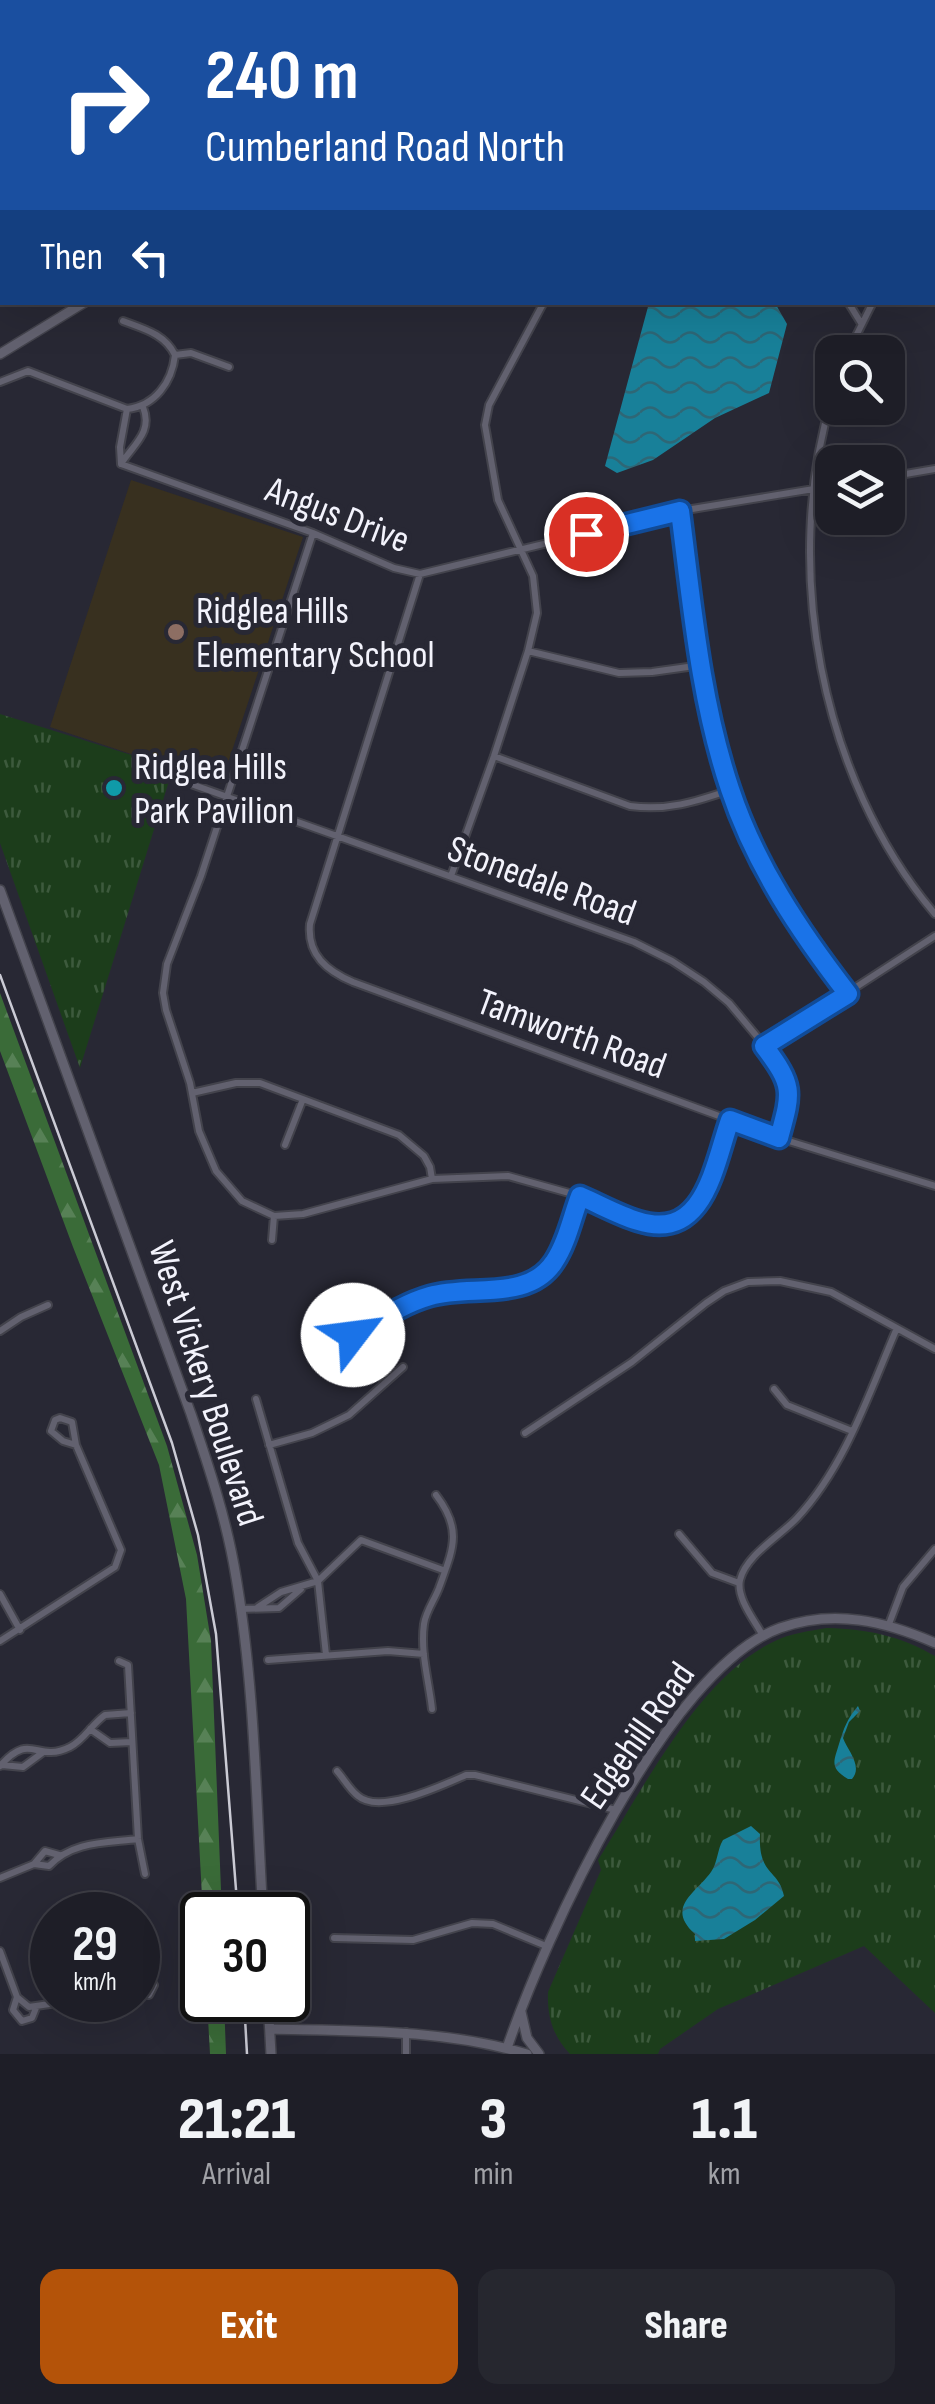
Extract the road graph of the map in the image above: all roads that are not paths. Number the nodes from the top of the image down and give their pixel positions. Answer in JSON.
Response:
{"nodes":[{"id":1,"x":81,"y":305,"type":"edge"},
{"id":2,"x":542,"y":305,"type":"edge"},
{"id":3,"x":850,"y":305,"type":"edge"},
{"id":4,"x":872,"y":305,"type":"edge"},
{"id":5,"x":123,"y":321,"type":"dead end"},
{"id":6,"x":862,"y":324,"type":"junction"},
{"id":7,"x":856,"y":335,"type":"edge"},
{"id":8,"x":0,"y":354,"type":"edge"},
{"id":9,"x":175,"y":355,"type":"junction"},
{"id":10,"x":228,"y":367,"type":"dead end"},
{"id":11,"x":0,"y":382,"type":"edge"},
{"id":12,"x":143,"y":408,"type":"junction"},
{"id":13,"x":128,"y":409,"type":"junction"},
{"id":14,"x":826,"y":425,"type":"edge"},
{"id":15,"x":121,"y":464,"type":"junction"},
{"id":16,"x":935,"y":469,"type":"edge"},
{"id":17,"x":905,"y":474,"type":"edge"},
{"id":18,"x":813,"y":489,"type":"junction"},
{"id":19,"x":680,"y":511,"type":"junction"},
{"id":20,"x":313,"y":532,"type":"junction"},
{"id":21,"x":524,"y":549,"type":"junction"},
{"id":22,"x":420,"y":574,"type":"junction"},
{"id":23,"x":528,"y":651,"type":"junction"},
{"id":24,"x":702,"y":665,"type":"junction"},
{"id":25,"x":494,"y":756,"type":"junction"},
{"id":26,"x":177,"y":779,"type":"dead end"},
{"id":27,"x":730,"y":790,"type":"junction"},
{"id":28,"x":226,"y":796,"type":"junction"},
{"id":29,"x":338,"y":836,"type":"junction"},
{"id":30,"x":451,"y":876,"type":"junction"},
{"id":31,"x":0,"y":890,"type":"edge"},
{"id":32,"x":935,"y":914,"type":"edge"},
{"id":33,"x":935,"y":936,"type":"edge"},
{"id":34,"x":848,"y":994,"type":"junction"},
{"id":35,"x":764,"y":1046,"type":"junction"},
{"id":36,"x":192,"y":1093,"type":"junction"},
{"id":37,"x":303,"y":1099,"type":"junction"},
{"id":38,"x":730,"y":1120,"type":"junction"},
{"id":39,"x":779,"y":1138,"type":"junction"},
{"id":40,"x":285,"y":1145,"type":"dead end"},
{"id":41,"x":432,"y":1179,"type":"junction"},
{"id":42,"x":935,"y":1186,"type":"edge"},
{"id":43,"x":580,"y":1196,"type":"junction"},
{"id":44,"x":274,"y":1216,"type":"junction"},
{"id":45,"x":272,"y":1240,"type":"dead end"},
{"id":46,"x":48,"y":1306,"type":"dead end"},
{"id":47,"x":897,"y":1328,"type":"junction"},
{"id":48,"x":0,"y":1330,"type":"edge"},
{"id":49,"x":335,"y":1337,"type":"dead end"},
{"id":50,"x":935,"y":1349,"type":"edge"},
{"id":51,"x":402,"y":1366,"type":"dead end"},
{"id":52,"x":774,"y":1388,"type":"dead end"},
{"id":53,"x":256,"y":1399,"type":"dead end"},
{"id":54,"x":852,"y":1431,"type":"junction"},
{"id":55,"x":524,"y":1433,"type":"dead end"},
{"id":56,"x":76,"y":1445,"type":"junction"},
{"id":57,"x":269,"y":1445,"type":"junction"},
{"id":58,"x":436,"y":1495,"type":"dead end"},
{"id":59,"x":679,"y":1534,"type":"dead end"},
{"id":60,"x":935,"y":1548,"type":"edge"},
{"id":61,"x":443,"y":1570,"type":"junction"},
{"id":62,"x":318,"y":1581,"type":"junction"},
{"id":63,"x":740,"y":1583,"type":"junction"},
{"id":64,"x":305,"y":1586,"type":"junction"},
{"id":65,"x":0,"y":1594,"type":"edge"},
{"id":66,"x":258,"y":1607,"type":"junction"},
{"id":67,"x":240,"y":1609,"type":"junction"},
{"id":68,"x":890,"y":1624,"type":"junction"},
{"id":69,"x":20,"y":1630,"type":"junction"},
{"id":70,"x":763,"y":1636,"type":"junction"},
{"id":71,"x":0,"y":1640,"type":"edge"},
{"id":72,"x":935,"y":1643,"type":"edge"},
{"id":73,"x":424,"y":1654,"type":"junction"},
{"id":74,"x":326,"y":1655,"type":"junction"},
{"id":75,"x":268,"y":1660,"type":"dead end"},
{"id":76,"x":119,"y":1661,"type":"dead end"},
{"id":77,"x":432,"y":1709,"type":"dead end"},
{"id":78,"x":130,"y":1714,"type":"junction"},
{"id":79,"x":90,"y":1729,"type":"junction"},
{"id":80,"x":132,"y":1742,"type":"junction"},
{"id":81,"x":42,"y":1753,"type":"junction"},
{"id":82,"x":1,"y":1766,"type":"edge"},
{"id":83,"x":337,"y":1771,"type":"dead end"},
{"id":84,"x":616,"y":1810,"type":"junction"},
{"id":85,"x":138,"y":1839,"type":"junction"},
{"id":86,"x":59,"y":1855,"type":"junction"},
{"id":87,"x":34,"y":1864,"type":"junction"},
{"id":88,"x":144,"y":1874,"type":"dead end"},
{"id":89,"x":0,"y":1878,"type":"edge"},
{"id":90,"x":261,"y":1892,"type":"edge"},
{"id":91,"x":334,"y":1938,"type":"dead end"},
{"id":92,"x":546,"y":1946,"type":"junction"},
{"id":93,"x":0,"y":1951,"type":"edge"},
{"id":94,"x":18,"y":1997,"type":"junction"},
{"id":95,"x":30,"y":2008,"type":"edge"},
{"id":96,"x":520,"y":2009,"type":"junction"},
{"id":97,"x":30,"y":2019,"type":"edge"},
{"id":98,"x":270,"y":2022,"type":"edge"},
{"id":99,"x":270,"y":2029,"type":"junction"},
{"id":100,"x":406,"y":2032,"type":"junction"},
{"id":101,"x":507,"y":2048,"type":"junction"},
{"id":102,"x":271,"y":2054,"type":"edge"},
{"id":103,"x":406,"y":2054,"type":"edge"},
{"id":104,"x":526,"y":2054,"type":"edge"},
{"id":105,"x":539,"y":2054,"type":"edge"}],
"edges":[{"from":1,"to":8,"type":"main road"},
{"from":2,"to":21,"type":"street"},
{"from":3,"to":6,"type":"street"},
{"from":4,"to":6,"type":"street"},
{"from":5,"to":9,"type":"street"},
{"from":6,"to":7,"type":"street"},
{"from":9,"to":10,"type":"street"},
{"from":9,"to":12,"type":"street"},
{"from":11,"to":13,"type":"street"},
{"from":12,"to":13,"type":"street"},
{"from":12,"to":15,"type":"street"},
{"from":13,"to":15,"type":"street"},
{"from":14,"to":18,"type":"street"},
{"from":15,"to":20,"type":"street","name":"Angus Drive"},
{"from":16,"to":17,"type":"street"},
{"from":18,"to":19,"type":"street","name":"Angus Drive"},
{"from":18,"to":32,"type":"street"},
{"from":19,"to":21,"type":"street","name":"Angus Drive"},
{"from":19,"to":24,"type":"street"},
{"from":20,"to":22,"type":"street","name":"Angus Drive"},
{"from":20,"to":28,"type":"street"},
{"from":21,"to":22,"type":"street","name":"Angus Drive"},
{"from":21,"to":23,"type":"street"},
{"from":22,"to":29,"type":"street","name":"Tamworth Road"},
{"from":23,"to":24,"type":"street"},
{"from":23,"to":25,"type":"street"},
{"from":24,"to":27,"type":"street"},
{"from":25,"to":27,"type":"street"},
{"from":25,"to":30,"type":"street"},
{"from":26,"to":28,"type":"street","name":"Stonedale Road"},
{"from":27,"to":34,"type":"street"},
{"from":28,"to":29,"type":"street","name":"Stonedale Road"},
{"from":28,"to":36,"type":"street"},
{"from":29,"to":30,"type":"street","name":"Stonedale Road"},
{"from":29,"to":38,"type":"street","name":"Tamworth Road"},
{"from":30,"to":35,"type":"street","name":"Stonedale Road"},
{"from":31,"to":67,"type":"main road","name":"West Vickery Boulevard"},
{"from":33,"to":34,"type":"street"},
{"from":34,"to":35,"type":"street"},
{"from":35,"to":39,"type":"street","name":"Stonedale Road"},
{"from":36,"to":37,"type":"street"},
{"from":36,"to":44,"type":"street"},
{"from":37,"to":40,"type":"street"},
{"from":37,"to":41,"type":"street"},
{"from":38,"to":39,"type":"street","name":"Tamworth Road"},
{"from":38,"to":43,"type":"street"},
{"from":39,"to":42,"type":"street","name":"Tamworth Road"},
{"from":41,"to":43,"type":"street"},
{"from":41,"to":44,"type":"street"},
{"from":43,"to":49,"type":"street"},
{"from":44,"to":45,"type":"street"},
{"from":46,"to":48,"type":"street"},
{"from":47,"to":50,"type":"street"},
{"from":47,"to":54,"type":"street"},
{"from":47,"to":55,"type":"street"},
{"from":51,"to":57,"type":"street"},
{"from":52,"to":54,"type":"street"},
{"from":53,"to":57,"type":"street"},
{"from":54,"to":63,"type":"street"},
{"from":56,"to":56,"type":"street"},
{"from":56,"to":69,"type":"street"},
{"from":57,"to":62,"type":"street"},
{"from":58,"to":61,"type":"street"},
{"from":59,"to":63,"type":"street"},
{"from":60,"to":68,"type":"street"},
{"from":61,"to":62,"type":"street"},
{"from":61,"to":73,"type":"street"},
{"from":62,"to":64,"type":"street"},
{"from":62,"to":74,"type":"street"},
{"from":63,"to":70,"type":"street"},
{"from":64,"to":66,"type":"street"},
{"from":64,"to":66,"type":"street"},
{"from":65,"to":69,"type":"street"},
{"from":66,"to":67,"type":"street"},
{"from":67,"to":90,"type":"main road","name":"West Vickery Boulevard"},
{"from":68,"to":70,"type":"main road","name":"Edgehill Road"},
{"from":68,"to":72,"type":"main road","name":"Edgehill Road"},
{"from":69,"to":71,"type":"street"},
{"from":70,"to":84,"type":"main road","name":"Edgehill Road"},
{"from":73,"to":74,"type":"street"},
{"from":73,"to":77,"type":"street"},
{"from":74,"to":75,"type":"street"},
{"from":76,"to":78,"type":"street"},
{"from":78,"to":79,"type":"street"},
{"from":78,"to":80,"type":"street"},
{"from":79,"to":80,"type":"street"},
{"from":79,"to":81,"type":"street"},
{"from":80,"to":85,"type":"street"},
{"from":81,"to":82,"type":"street"},
{"from":81,"to":82,"type":"street"},
{"from":83,"to":84,"type":"street"},
{"from":84,"to":92,"type":"main road","name":"Edgehill Road"},
{"from":85,"to":86,"type":"street"},
{"from":85,"to":88,"type":"street"},
{"from":86,"to":87,"type":"street"},
{"from":86,"to":87,"type":"street"},
{"from":87,"to":89,"type":"street"},
{"from":91,"to":92,"type":"street"},
{"from":92,"to":96,"type":"main road","name":"Edgehill Road"},
{"from":93,"to":94,"type":"street"},
{"from":94,"to":95,"type":"street"},
{"from":94,"to":97,"type":"street"},
{"from":96,"to":101,"type":"main road","name":"Edgehill Road"},
{"from":96,"to":105,"type":"main road"},
{"from":98,"to":99,"type":"main road"},
{"from":99,"to":100,"type":"main road"},
{"from":99,"to":102,"type":"main road"},
{"from":100,"to":101,"type":"main road"},
{"from":100,"to":103,"type":"street"},
{"from":101,"to":104,"type":"main road"}]}
